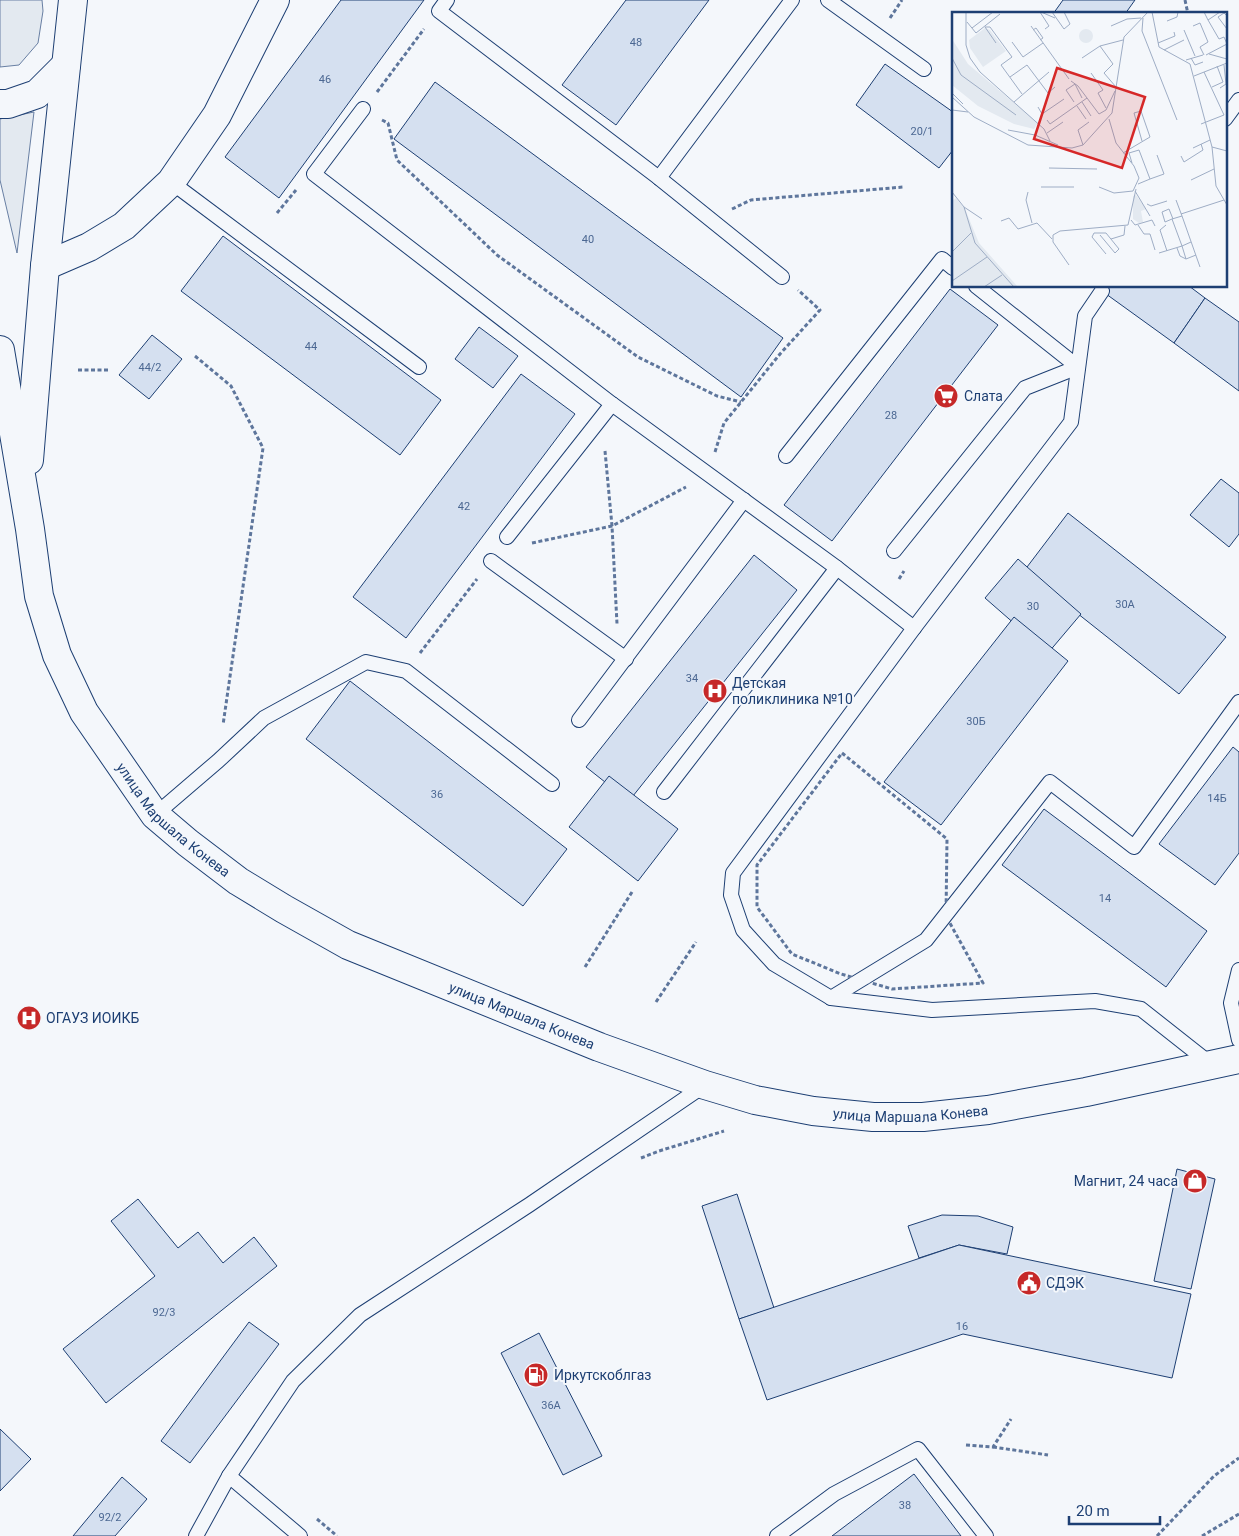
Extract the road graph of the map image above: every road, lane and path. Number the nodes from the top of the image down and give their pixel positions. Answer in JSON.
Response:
{"nodes":[{"id":1,"x":73,"y":0,"type":"edge"},
{"id":2,"x":276,"y":0,"type":"edge"},
{"id":3,"x":792,"y":0,"type":"edge"},
{"id":4,"x":828,"y":0,"type":"edge"},
{"id":5,"x":443,"y":5,"type":"edge"},
{"id":6,"x":66,"y":65,"type":"junction"},
{"id":7,"x":924,"y":69,"type":"dead end"},
{"id":8,"x":1239,"y":100,"type":"edge"},
{"id":9,"x":0,"y":104,"type":"edge"},
{"id":10,"x":363,"y":109,"type":"junction"},
{"id":11,"x":1226,"y":118,"type":"edge"},
{"id":12,"x":659,"y":178,"type":"junction"},
{"id":13,"x":171,"y":182,"type":"junction"},
{"id":14,"x":903,"y":187,"type":"dead end"},
{"id":15,"x":296,"y":190,"type":"dead end"},
{"id":16,"x":750,"y":200,"type":"dead end"},
{"id":17,"x":277,"y":213,"type":"dead end"},
{"id":18,"x":45,"y":266,"type":"junction"},
{"id":19,"x":952,"y":267,"type":"edge"},
{"id":20,"x":782,"y":277,"type":"joint"},
{"id":21,"x":979,"y":288,"type":"edge"},
{"id":22,"x":1102,"y":291,"type":"dead end"},
{"id":23,"x":0,"y":350,"type":"edge"},
{"id":24,"x":195,"y":356,"type":"dead end"},
{"id":25,"x":419,"y":367,"type":"dead end"},
{"id":26,"x":1078,"y":367,"type":"junction"},
{"id":27,"x":78,"y":370,"type":"dead end"},
{"id":28,"x":108,"y":370,"type":"dead end"},
{"id":29,"x":740,"y":402,"type":"junction"},
{"id":30,"x":612,"y":404,"type":"junction"},
{"id":31,"x":604,"y":448,"type":"dead end"},
{"id":32,"x":714,"y":455,"type":"dead end"},
{"id":33,"x":786,"y":456,"type":"dead end"},
{"id":34,"x":683,"y":488,"type":"dead end"},
{"id":35,"x":744,"y":500,"type":"junction"},
{"id":36,"x":612,"y":526,"type":"junction"},
{"id":37,"x":30,"y":529,"type":"junction"},
{"id":38,"x":506,"y":537,"type":"dead end"},
{"id":39,"x":531,"y":543,"type":"dead end"},
{"id":40,"x":894,"y":551,"type":"dead end"},
{"id":41,"x":491,"y":561,"type":"joint"},
{"id":42,"x":837,"y":568,"type":"junction"},
{"id":43,"x":618,"y":622,"type":"dead end"},
{"id":44,"x":914,"y":628,"type":"junction"},
{"id":45,"x":626,"y":659,"type":"junction"},
{"id":46,"x":406,"y":671,"type":"junction"},
{"id":47,"x":1239,"y":702,"type":"edge"},
{"id":48,"x":579,"y":720,"type":"dead end"},
{"id":49,"x":218,"y":761,"type":"junction"},
{"id":50,"x":552,"y":784,"type":"dead end"},
{"id":51,"x":664,"y":792,"type":"dead end"},
{"id":52,"x":155,"y":814,"type":"junction"},
{"id":53,"x":632,"y":892,"type":"dead end"},
{"id":54,"x":946,"y":916,"type":"junction"},
{"id":55,"x":696,"y":942,"type":"dead end"},
{"id":56,"x":585,"y":967,"type":"dead end"},
{"id":57,"x":1239,"y":970,"type":"edge"},
{"id":58,"x":861,"y":980,"type":"junction"},
{"id":59,"x":831,"y":998,"type":"junction"},
{"id":60,"x":656,"y":1002,"type":"dead end"},
{"id":61,"x":1239,"y":1040,"type":"edge"},
{"id":62,"x":1239,"y":1059,"type":"edge"},
{"id":63,"x":1212,"y":1065,"type":"junction"},
{"id":64,"x":705,"y":1085,"type":"junction"},
{"id":65,"x":724,"y":1131,"type":"dead end"},
{"id":66,"x":636,"y":1160,"type":"dead end"},
{"id":67,"x":1011,"y":1419,"type":"dead end"},
{"id":68,"x":966,"y":1445,"type":"dead end"},
{"id":69,"x":993,"y":1447,"type":"junction"},
{"id":70,"x":1048,"y":1455,"type":"dead end"},
{"id":71,"x":1239,"y":1458,"type":"edge"},
{"id":72,"x":229,"y":1476,"type":"junction"},
{"id":73,"x":1239,"y":1514,"type":"edge"},
{"id":74,"x":196,"y":1536,"type":"edge"},
{"id":75,"x":300,"y":1536,"type":"edge"},
{"id":76,"x":777,"y":1536,"type":"edge"},
{"id":77,"x":986,"y":1536,"type":"edge"},
{"id":78,"x":1157,"y":1536,"type":"edge"},
{"id":79,"x":1202,"y":1536,"type":"edge"}],
"edges":[{"from":1,"to":6,"type":"main road"},
{"from":2,"to":13,"type":"main road"},
{"from":3,"to":12,"type":"lane"},
{"from":4,"to":7,"type":"lane"},
{"from":5,"to":10,"type":"path"},
{"from":5,"to":12,"type":"lane"},
{"from":6,"to":9,"type":"main road"},
{"from":6,"to":18,"type":"main road"},
{"from":8,"to":11,"type":"lane"},
{"from":10,"to":29,"type":"path"},
{"from":10,"to":30,"type":"lane"},
{"from":12,"to":20,"type":"lane"},
{"from":13,"to":18,"type":"main road"},
{"from":13,"to":25,"type":"lane"},
{"from":14,"to":16,"type":"path"},
{"from":15,"to":17,"type":"path"},
{"from":18,"to":37,"type":"main road"},
{"from":19,"to":33,"type":"lane"},
{"from":20,"to":29,"type":"path"},
{"from":21,"to":26,"type":"lane"},
{"from":22,"to":26,"type":"lane"},
{"from":23,"to":37,"type":"main road"},
{"from":24,"to":49,"type":"path"},
{"from":26,"to":40,"type":"lane"},
{"from":26,"to":44,"type":"lane"},
{"from":27,"to":28,"type":"path"},
{"from":29,"to":32,"type":"path"},
{"from":30,"to":35,"type":"lane"},
{"from":30,"to":38,"type":"lane"},
{"from":31,"to":36,"type":"path"},
{"from":34,"to":36,"type":"path"},
{"from":35,"to":42,"type":"lane"},
{"from":35,"to":45,"type":"lane"},
{"from":36,"to":39,"type":"path"},
{"from":36,"to":43,"type":"path"},
{"from":37,"to":52,"type":"main road","name":"улица Маршала Конева"},
{"from":41,"to":45,"type":"lane"},
{"from":41,"to":46,"type":"path"},
{"from":42,"to":44,"type":"lane"},
{"from":42,"to":51,"type":"lane"},
{"from":44,"to":59,"type":"lane"},
{"from":45,"to":48,"type":"lane"},
{"from":46,"to":49,"type":"lane"},
{"from":46,"to":50,"type":"lane"},
{"from":47,"to":54,"type":"lane"},
{"from":49,"to":52,"type":"lane"},
{"from":52,"to":64,"type":"main road","name":"улица Маршала Конева"},
{"from":53,"to":56,"type":"path"},
{"from":54,"to":58,"type":"lane"},
{"from":54,"to":58,"type":"path"},
{"from":54,"to":58,"type":"path"},
{"from":55,"to":60,"type":"path"},
{"from":57,"to":61,"type":"lane"},
{"from":58,"to":59,"type":"lane"},
{"from":59,"to":63,"type":"lane"},
{"from":62,"to":63,"type":"main road","name":"улица Маршала Конева"},
{"from":63,"to":64,"type":"main road","name":"улица Маршала Конева"},
{"from":64,"to":72,"type":"lane"},
{"from":65,"to":66,"type":"path"},
{"from":67,"to":69,"type":"path"},
{"from":68,"to":69,"type":"path"},
{"from":69,"to":70,"type":"path"},
{"from":71,"to":78,"type":"path"},
{"from":72,"to":74,"type":"lane"},
{"from":72,"to":75,"type":"lane"},
{"from":73,"to":79,"type":"path"},
{"from":76,"to":77,"type":"lane"}]}
